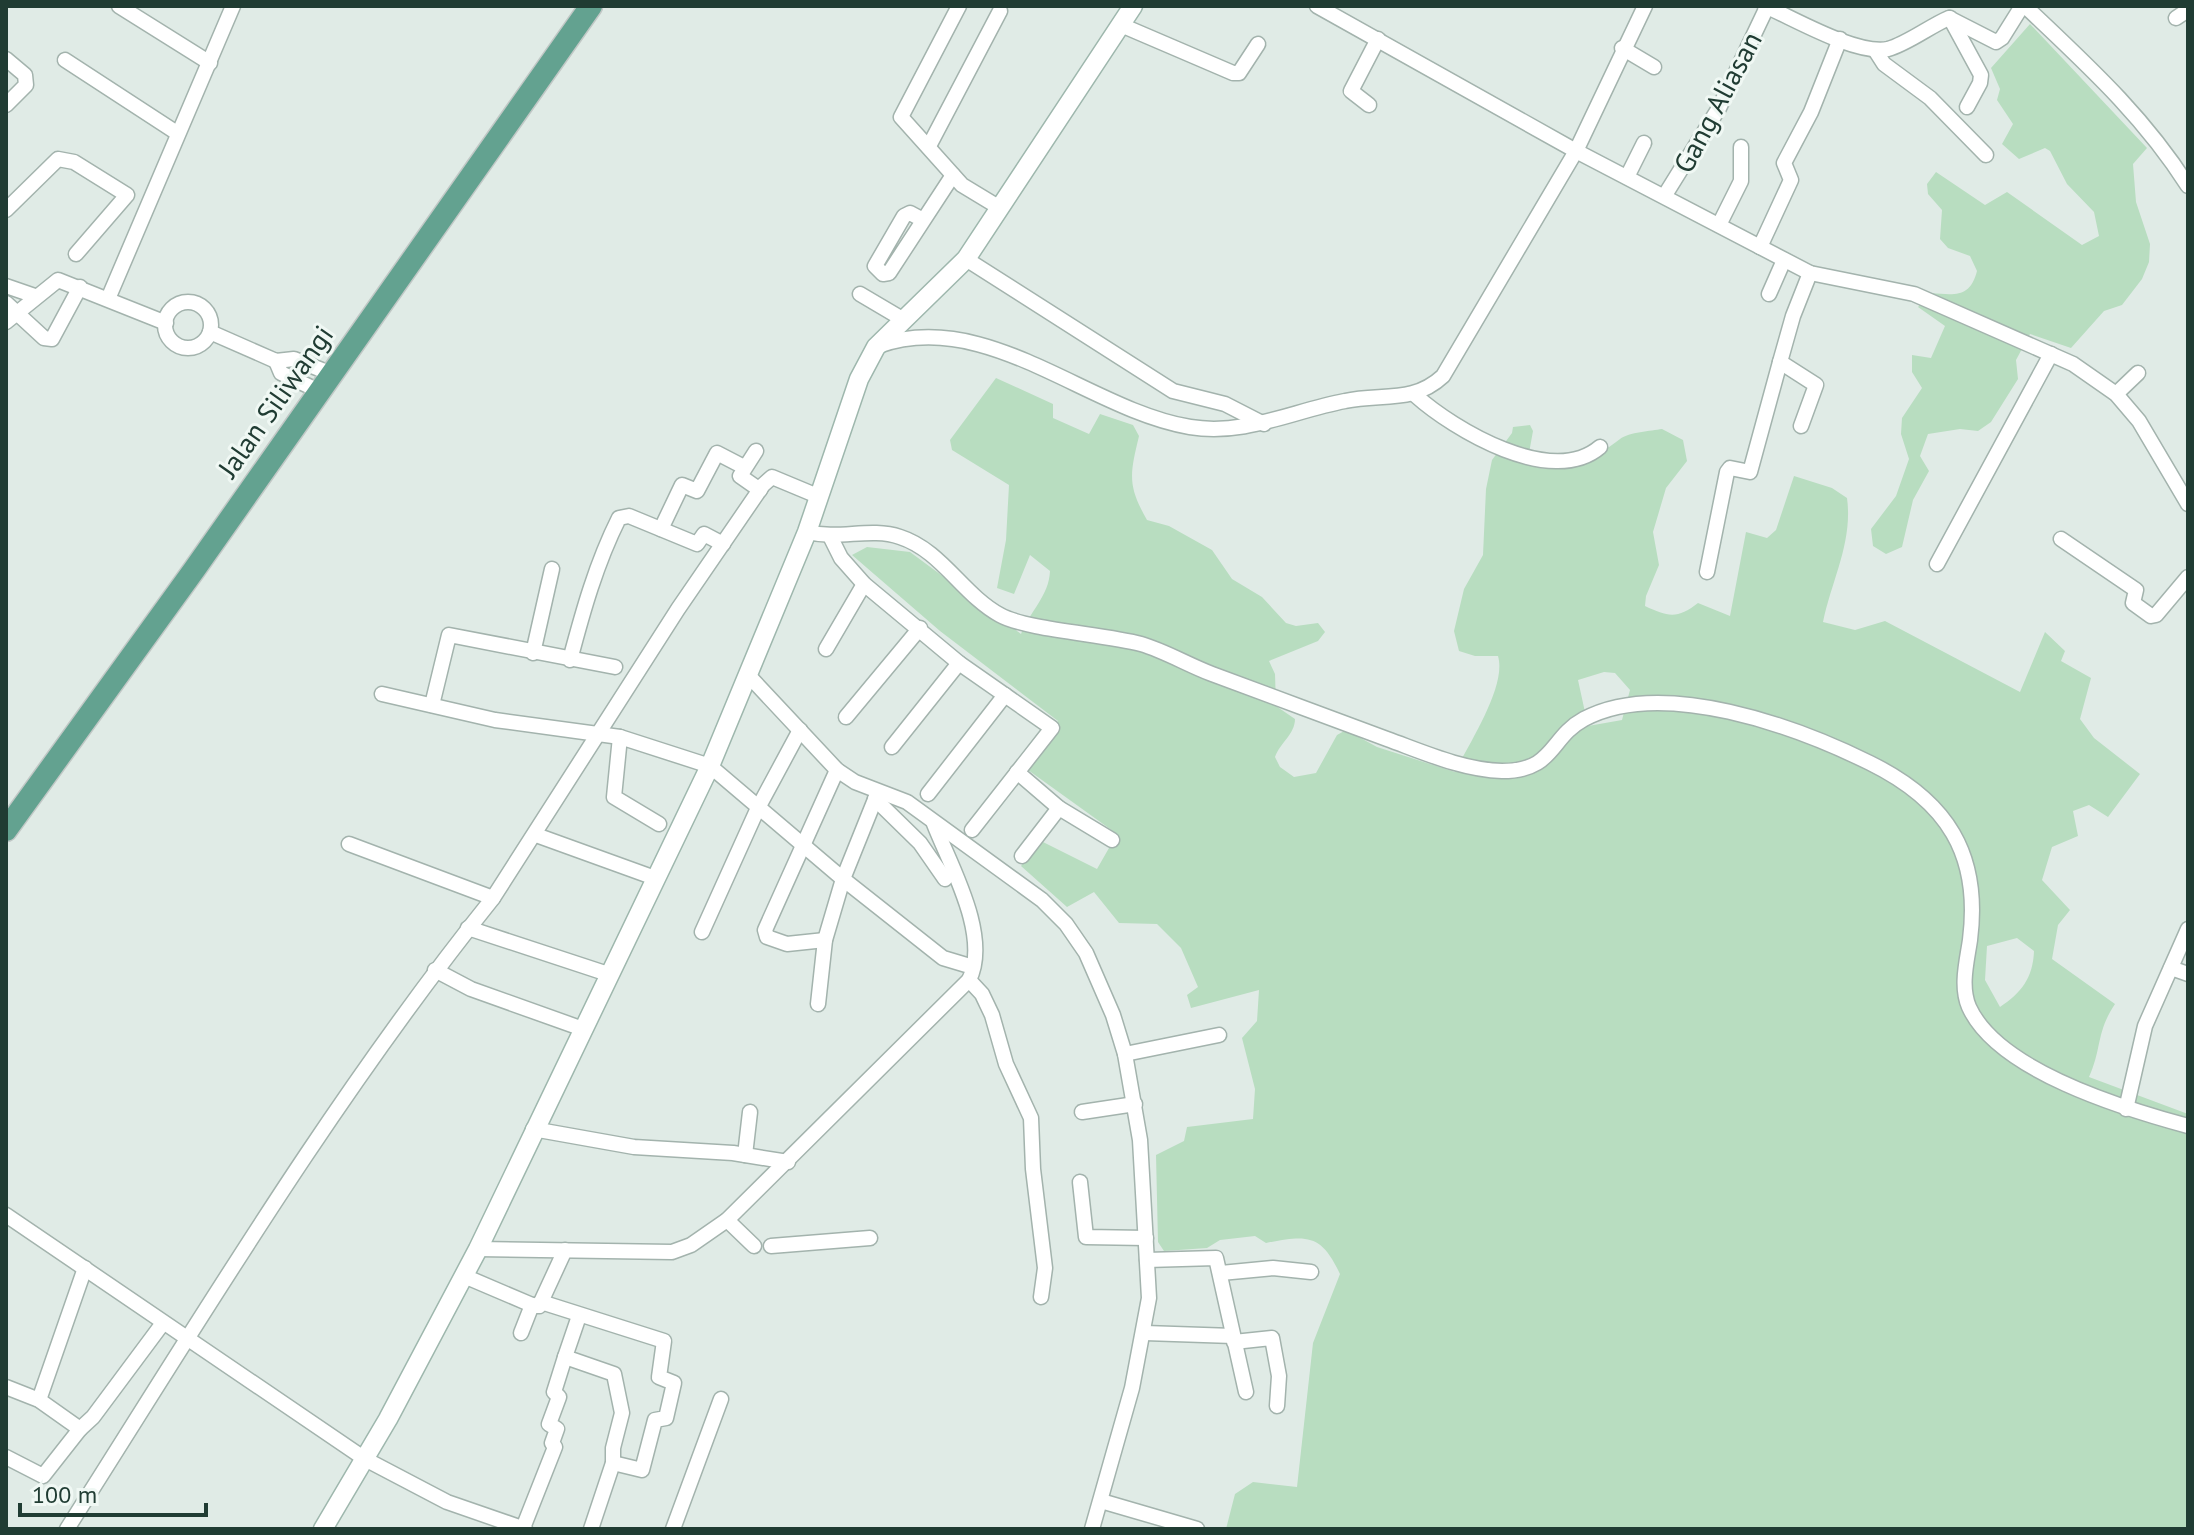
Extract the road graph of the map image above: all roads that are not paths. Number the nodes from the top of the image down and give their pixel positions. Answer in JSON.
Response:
{"nodes":[{"id":1,"x":119,"y":6,"type":"edge"},
{"id":2,"x":233,"y":6,"type":"edge"},
{"id":3,"x":591,"y":6,"type":"edge"},
{"id":4,"x":959,"y":6,"type":"edge"},
{"id":5,"x":1133,"y":6,"type":"edge"},
{"id":6,"x":1317,"y":6,"type":"edge"},
{"id":7,"x":1645,"y":6,"type":"edge"},
{"id":8,"x":1766,"y":6,"type":"edge"},
{"id":9,"x":2024,"y":6,"type":"edge"},
{"id":10,"x":1000,"y":11,"type":"dead end"},
{"id":11,"x":1946,"y":16,"type":"edge"},
{"id":12,"x":1121,"y":25,"type":"junction"},
{"id":13,"x":1378,"y":39,"type":"junction"},
{"id":14,"x":1840,"y":39,"type":"junction"},
{"id":15,"x":1258,"y":44,"type":"dead end"},
{"id":16,"x":1622,"y":48,"type":"junction"},
{"id":17,"x":1875,"y":50,"type":"junction"},
{"id":18,"x":6,"y":59,"type":"edge"},
{"id":19,"x":65,"y":60,"type":"dead end"},
{"id":20,"x":210,"y":63,"type":"junction"},
{"id":21,"x":1654,"y":67,"type":"dead end"},
{"id":22,"x":6,"y":105,"type":"edge"},
{"id":23,"x":1369,"y":105,"type":"dead end"},
{"id":24,"x":1967,"y":107,"type":"dead end"},
{"id":25,"x":177,"y":133,"type":"junction"},
{"id":26,"x":1644,"y":143,"type":"dead end"},
{"id":27,"x":929,"y":146,"type":"junction"},
{"id":28,"x":1741,"y":147,"type":"dead end"},
{"id":29,"x":1572,"y":149,"type":"junction"},
{"id":30,"x":1986,"y":155,"type":"dead end"},
{"id":31,"x":953,"y":175,"type":"junction"},
{"id":32,"x":1627,"y":177,"type":"junction"},
{"id":33,"x":2188,"y":186,"type":"edge"},
{"id":34,"x":127,"y":195,"type":"junction"},
{"id":35,"x":1665,"y":195,"type":"junction"},
{"id":36,"x":148,"y":207,"type":"junction"},
{"id":37,"x":1000,"y":208,"type":"junction"},
{"id":38,"x":6,"y":210,"type":"edge"},
{"id":39,"x":923,"y":220,"type":"dead end"},
{"id":40,"x":1719,"y":225,"type":"junction"},
{"id":41,"x":1760,"y":247,"type":"junction"},
{"id":42,"x":76,"y":254,"type":"dead end"},
{"id":43,"x":966,"y":259,"type":"junction"},
{"id":44,"x":1784,"y":260,"type":"junction"},
{"id":45,"x":1810,"y":273,"type":"junction"},
{"id":46,"x":6,"y":286,"type":"edge"},
{"id":47,"x":80,"y":287,"type":"junction"},
{"id":48,"x":860,"y":294,"type":"dead end"},
{"id":49,"x":1769,"y":294,"type":"dead end"},
{"id":50,"x":35,"y":296,"type":"junction"},
{"id":51,"x":108,"y":299,"type":"junction"},
{"id":52,"x":9,"y":313,"type":"edge"},
{"id":53,"x":904,"y":320,"type":"junction"},
{"id":54,"x":166,"y":323,"type":"junction"},
{"id":55,"x":210,"y":332,"type":"junction"},
{"id":56,"x":876,"y":347,"type":"junction"},
{"id":57,"x":2051,"y":354,"type":"junction"},
{"id":58,"x":276,"y":361,"type":"junction"},
{"id":59,"x":1780,"y":362,"type":"junction"},
{"id":60,"x":2138,"y":373,"type":"dead end"},
{"id":61,"x":325,"y":382,"type":"junction"},
{"id":62,"x":2116,"y":394,"type":"junction"},
{"id":63,"x":1415,"y":395,"type":"junction"},
{"id":64,"x":1264,"y":424,"type":"junction"},
{"id":65,"x":1801,"y":426,"type":"dead end"},
{"id":66,"x":1600,"y":447,"type":"dead end"},
{"id":67,"x":756,"y":451,"type":"dead end"},
{"id":68,"x":744,"y":467,"type":"junction"},
{"id":69,"x":760,"y":490,"type":"junction"},
{"id":70,"x":820,"y":497,"type":"junction"},
{"id":71,"x":2188,"y":504,"type":"edge"},
{"id":72,"x":661,"y":529,"type":"junction"},
{"id":73,"x":807,"y":532,"type":"junction"},
{"id":74,"x":831,"y":538,"type":"junction"},
{"id":75,"x":2061,"y":539,"type":"dead end"},
{"id":76,"x":723,"y":544,"type":"junction"},
{"id":77,"x":1937,"y":564,"type":"dead end"},
{"id":78,"x":552,"y":569,"type":"dead end"},
{"id":79,"x":1707,"y":572,"type":"dead end"},
{"id":80,"x":2188,"y":577,"type":"edge"},
{"id":81,"x":864,"y":584,"type":"junction"},
{"id":82,"x":920,"y":628,"type":"junction"},
{"id":83,"x":826,"y":649,"type":"dead end"},
{"id":84,"x":533,"y":653,"type":"junction"},
{"id":85,"x":570,"y":660,"type":"junction"},
{"id":86,"x":959,"y":663,"type":"junction"},
{"id":87,"x":615,"y":667,"type":"dead end"},
{"id":88,"x":749,"y":676,"type":"junction"},
{"id":89,"x":382,"y":694,"type":"dead end"},
{"id":90,"x":1005,"y":695,"type":"junction"},
{"id":91,"x":432,"y":705,"type":"junction"},
{"id":92,"x":846,"y":717,"type":"dead end"},
{"id":93,"x":800,"y":730,"type":"junction"},
{"id":94,"x":598,"y":735,"type":"junction"},
{"id":95,"x":620,"y":737,"type":"junction"},
{"id":96,"x":892,"y":747,"type":"dead end"},
{"id":97,"x":710,"y":766,"type":"junction"},
{"id":98,"x":837,"y":770,"type":"junction"},
{"id":99,"x":1017,"y":772,"type":"junction"},
{"id":100,"x":928,"y":794,"type":"dead end"},
{"id":101,"x":876,"y":795,"type":"junction"},
{"id":102,"x":758,"y":808,"type":"junction"},
{"id":103,"x":1059,"y":808,"type":"junction"},
{"id":104,"x":934,"y":823,"type":"junction"},
{"id":105,"x":659,"y":824,"type":"dead end"},
{"id":106,"x":6,"y":830,"type":"edge"},
{"id":107,"x":972,"y":830,"type":"dead end"},
{"id":108,"x":536,"y":835,"type":"junction"},
{"id":109,"x":1112,"y":840,"type":"dead end"},
{"id":110,"x":349,"y":844,"type":"dead end"},
{"id":111,"x":801,"y":846,"type":"junction"},
{"id":112,"x":1022,"y":856,"type":"dead end"},
{"id":113,"x":655,"y":878,"type":"junction"},
{"id":114,"x":843,"y":879,"type":"junction"},
{"id":115,"x":945,"y":879,"type":"dead end"},
{"id":116,"x":493,"y":898,"type":"junction"},
{"id":117,"x":468,"y":928,"type":"junction"},
{"id":118,"x":2188,"y":929,"type":"edge"},
{"id":119,"x":702,"y":932,"type":"dead end"},
{"id":120,"x":825,"y":940,"type":"junction"},
{"id":121,"x":2171,"y":968,"type":"junction"},
{"id":122,"x":435,"y":970,"type":"junction"},
{"id":123,"x":608,"y":974,"type":"junction"},
{"id":124,"x":971,"y":974,"type":"junction"},
{"id":125,"x":2188,"y":974,"type":"edge"},
{"id":126,"x":818,"y":1004,"type":"dead end"},
{"id":127,"x":583,"y":1029,"type":"junction"},
{"id":128,"x":1219,"y":1035,"type":"dead end"},
{"id":129,"x":1125,"y":1054,"type":"junction"},
{"id":130,"x":1135,"y":1104,"type":"junction"},
{"id":131,"x":2126,"y":1109,"type":"junction"},
{"id":132,"x":750,"y":1112,"type":"dead end"},
{"id":133,"x":1082,"y":1112,"type":"dead end"},
{"id":134,"x":2188,"y":1126,"type":"edge"},
{"id":135,"x":533,"y":1129,"type":"junction"},
{"id":136,"x":745,"y":1155,"type":"junction"},
{"id":137,"x":788,"y":1162,"type":"junction"},
{"id":138,"x":1080,"y":1182,"type":"dead end"},
{"id":139,"x":6,"y":1215,"type":"edge"},
{"id":140,"x":727,"y":1220,"type":"junction"},
{"id":141,"x":870,"y":1238,"type":"dead end"},
{"id":142,"x":1146,"y":1238,"type":"junction"},
{"id":143,"x":754,"y":1246,"type":"dead end"},
{"id":144,"x":771,"y":1246,"type":"dead end"},
{"id":145,"x":478,"y":1249,"type":"junction"},
{"id":146,"x":565,"y":1250,"type":"junction"},
{"id":147,"x":1147,"y":1260,"type":"junction"},
{"id":148,"x":85,"y":1268,"type":"junction"},
{"id":149,"x":1311,"y":1272,"type":"dead end"},
{"id":150,"x":1221,"y":1273,"type":"junction"},
{"id":151,"x":464,"y":1276,"type":"junction"},
{"id":152,"x":1041,"y":1297,"type":"dead end"},
{"id":153,"x":537,"y":1303,"type":"junction"},
{"id":154,"x":579,"y":1316,"type":"junction"},
{"id":155,"x":163,"y":1323,"type":"junction"},
{"id":156,"x":521,"y":1333,"type":"dead end"},
{"id":157,"x":1145,"y":1333,"type":"junction"},
{"id":158,"x":188,"y":1338,"type":"junction"},
{"id":159,"x":1234,"y":1339,"type":"junction"},
{"id":160,"x":565,"y":1357,"type":"junction"},
{"id":161,"x":6,"y":1387,"type":"edge"},
{"id":162,"x":1246,"y":1392,"type":"dead end"},
{"id":163,"x":721,"y":1399,"type":"dead end"},
{"id":164,"x":39,"y":1400,"type":"junction"},
{"id":165,"x":1277,"y":1406,"type":"dead end"},
{"id":166,"x":80,"y":1429,"type":"junction"},
{"id":167,"x":6,"y":1457,"type":"edge"},
{"id":168,"x":365,"y":1459,"type":"junction"},
{"id":169,"x":613,"y":1463,"type":"junction"},
{"id":170,"x":1101,"y":1501,"type":"junction"},
{"id":171,"x":67,"y":1529,"type":"edge"},
{"id":172,"x":323,"y":1529,"type":"edge"},
{"id":173,"x":524,"y":1529,"type":"edge"},
{"id":174,"x":591,"y":1529,"type":"edge"},
{"id":175,"x":673,"y":1529,"type":"edge"},
{"id":176,"x":1092,"y":1529,"type":"edge"},
{"id":177,"x":1197,"y":1529,"type":"edge"}],
"edges":[{"from":1,"to":20,"type":"street"},
{"from":2,"to":20,"type":"street"},
{"from":3,"to":61,"type":"main road","name":"Jalan Siliwangi"},
{"from":4,"to":27,"type":"street"},
{"from":5,"to":12,"type":"main road"},
{"from":6,"to":13,"type":"street"},
{"from":7,"to":16,"type":"street"},
{"from":8,"to":14,"type":"street"},
{"from":8,"to":35,"type":"street","name":"Gang Aliasan"},
{"from":9,"to":11,"type":"street"},
{"from":9,"to":33,"type":"street"},
{"from":10,"to":27,"type":"street"},
{"from":11,"to":17,"type":"street"},
{"from":11,"to":24,"type":"street"},
{"from":12,"to":15,"type":"street"},
{"from":12,"to":37,"type":"main road"},
{"from":13,"to":23,"type":"street"},
{"from":13,"to":29,"type":"street"},
{"from":14,"to":17,"type":"street"},
{"from":14,"to":41,"type":"street"},
{"from":16,"to":21,"type":"street"},
{"from":16,"to":29,"type":"street"},
{"from":17,"to":30,"type":"street"},
{"from":18,"to":22,"type":"street"},
{"from":19,"to":25,"type":"street"},
{"from":20,"to":25,"type":"street"},
{"from":25,"to":36,"type":"street"},
{"from":26,"to":32,"type":"street"},
{"from":27,"to":31,"type":"street"},
{"from":28,"to":40,"type":"street"},
{"from":29,"to":32,"type":"street"},
{"from":29,"to":63,"type":"street"},
{"from":31,"to":37,"type":"street"},
{"from":31,"to":39,"type":"street"},
{"from":32,"to":35,"type":"street"},
{"from":34,"to":36,"type":"street"},
{"from":34,"to":38,"type":"street"},
{"from":34,"to":42,"type":"street"},
{"from":35,"to":40,"type":"street"},
{"from":36,"to":51,"type":"street"},
{"from":37,"to":43,"type":"main road"},
{"from":40,"to":41,"type":"street"},
{"from":41,"to":44,"type":"street"},
{"from":43,"to":53,"type":"main road"},
{"from":43,"to":64,"type":"street"},
{"from":44,"to":45,"type":"street"},
{"from":44,"to":49,"type":"street"},
{"from":45,"to":57,"type":"street"},
{"from":45,"to":59,"type":"street"},
{"from":46,"to":50,"type":"street"},
{"from":47,"to":50,"type":"street"},
{"from":47,"to":51,"type":"street"},
{"from":47,"to":52,"type":"street"},
{"from":48,"to":53,"type":"street"},
{"from":50,"to":52,"type":"street"},
{"from":51,"to":54,"type":"street"},
{"from":53,"to":56,"type":"main road"},
{"from":54,"to":55,"type":"street"},
{"from":54,"to":55,"type":"street"},
{"from":55,"to":58,"type":"street"},
{"from":56,"to":64,"type":"street"},
{"from":56,"to":70,"type":"main road"},
{"from":57,"to":62,"type":"street"},
{"from":57,"to":77,"type":"street"},
{"from":58,"to":61,"type":"street"},
{"from":58,"to":61,"type":"street"},
{"from":59,"to":65,"type":"street"},
{"from":59,"to":79,"type":"street"},
{"from":60,"to":62,"type":"street"},
{"from":61,"to":106,"type":"main road","name":"Jalan Siliwangi"},
{"from":62,"to":71,"type":"street"},
{"from":63,"to":64,"type":"street"},
{"from":63,"to":66,"type":"street"},
{"from":67,"to":68,"type":"street"},
{"from":68,"to":69,"type":"street"},
{"from":68,"to":72,"type":"street"},
{"from":69,"to":70,"type":"street"},
{"from":69,"to":76,"type":"street"},
{"from":70,"to":73,"type":"main road"},
{"from":72,"to":76,"type":"street"},
{"from":72,"to":85,"type":"street"},
{"from":73,"to":74,"type":"street"},
{"from":73,"to":88,"type":"main road"},
{"from":74,"to":81,"type":"street"},
{"from":74,"to":131,"type":"street"},
{"from":75,"to":80,"type":"street"},
{"from":76,"to":94,"type":"street"},
{"from":78,"to":84,"type":"street"},
{"from":81,"to":82,"type":"street"},
{"from":81,"to":83,"type":"street"},
{"from":82,"to":86,"type":"street"},
{"from":82,"to":92,"type":"street"},
{"from":84,"to":85,"type":"street"},
{"from":84,"to":91,"type":"street"},
{"from":85,"to":87,"type":"street"},
{"from":86,"to":90,"type":"street"},
{"from":86,"to":96,"type":"street"},
{"from":88,"to":93,"type":"street"},
{"from":88,"to":97,"type":"main road"},
{"from":89,"to":91,"type":"street"},
{"from":90,"to":99,"type":"street"},
{"from":90,"to":100,"type":"street"},
{"from":91,"to":94,"type":"street"},
{"from":93,"to":98,"type":"street"},
{"from":93,"to":102,"type":"street"},
{"from":94,"to":95,"type":"street"},
{"from":94,"to":108,"type":"street"},
{"from":95,"to":97,"type":"street"},
{"from":95,"to":105,"type":"street"},
{"from":97,"to":102,"type":"street"},
{"from":97,"to":113,"type":"main road"},
{"from":98,"to":101,"type":"street"},
{"from":98,"to":111,"type":"street"},
{"from":99,"to":103,"type":"street"},
{"from":99,"to":107,"type":"street"},
{"from":101,"to":104,"type":"street"},
{"from":101,"to":114,"type":"street"},
{"from":101,"to":115,"type":"street"},
{"from":102,"to":111,"type":"street"},
{"from":102,"to":119,"type":"street"},
{"from":103,"to":109,"type":"street"},
{"from":103,"to":112,"type":"street"},
{"from":104,"to":124,"type":"street"},
{"from":104,"to":129,"type":"street"},
{"from":108,"to":113,"type":"street"},
{"from":108,"to":116,"type":"street"},
{"from":110,"to":116,"type":"street"},
{"from":111,"to":114,"type":"street"},
{"from":111,"to":120,"type":"street"},
{"from":113,"to":123,"type":"main road"},
{"from":114,"to":120,"type":"street"},
{"from":114,"to":124,"type":"street"},
{"from":116,"to":117,"type":"street"},
{"from":117,"to":122,"type":"street"},
{"from":117,"to":123,"type":"street"},
{"from":118,"to":121,"type":"street"},
{"from":120,"to":126,"type":"street"},
{"from":121,"to":125,"type":"street"},
{"from":121,"to":131,"type":"street"},
{"from":122,"to":127,"type":"street"},
{"from":122,"to":158,"type":"street"},
{"from":123,"to":127,"type":"main road"},
{"from":124,"to":137,"type":"street"},
{"from":124,"to":152,"type":"street"},
{"from":127,"to":135,"type":"main road"},
{"from":128,"to":129,"type":"street"},
{"from":129,"to":130,"type":"street"},
{"from":130,"to":133,"type":"street"},
{"from":130,"to":142,"type":"street"},
{"from":131,"to":134,"type":"street"},
{"from":132,"to":136,"type":"street"},
{"from":135,"to":136,"type":"street"},
{"from":135,"to":145,"type":"main road"},
{"from":136,"to":137,"type":"street"},
{"from":137,"to":140,"type":"street"},
{"from":138,"to":142,"type":"street"},
{"from":139,"to":148,"type":"street"},
{"from":140,"to":143,"type":"street"},
{"from":140,"to":146,"type":"street"},
{"from":141,"to":144,"type":"street"},
{"from":142,"to":147,"type":"street"},
{"from":145,"to":146,"type":"street"},
{"from":145,"to":151,"type":"main road"},
{"from":146,"to":153,"type":"street"},
{"from":147,"to":150,"type":"street"},
{"from":147,"to":157,"type":"street"},
{"from":148,"to":155,"type":"street"},
{"from":148,"to":164,"type":"street"},
{"from":149,"to":150,"type":"street"},
{"from":150,"to":159,"type":"street"},
{"from":151,"to":153,"type":"street"},
{"from":151,"to":168,"type":"main road"},
{"from":153,"to":154,"type":"street"},
{"from":153,"to":156,"type":"street"},
{"from":154,"to":160,"type":"street"},
{"from":154,"to":169,"type":"street"},
{"from":155,"to":158,"type":"street"},
{"from":155,"to":166,"type":"street"},
{"from":157,"to":159,"type":"street"},
{"from":157,"to":170,"type":"street"},
{"from":158,"to":168,"type":"street"},
{"from":158,"to":171,"type":"street"},
{"from":159,"to":162,"type":"street"},
{"from":159,"to":165,"type":"street"},
{"from":160,"to":169,"type":"street"},
{"from":160,"to":173,"type":"street"},
{"from":161,"to":164,"type":"street"},
{"from":163,"to":175,"type":"street"},
{"from":164,"to":166,"type":"street"},
{"from":166,"to":167,"type":"street"},
{"from":168,"to":172,"type":"main road"},
{"from":168,"to":173,"type":"street"},
{"from":169,"to":174,"type":"street"},
{"from":170,"to":176,"type":"street"},
{"from":170,"to":177,"type":"street"}]}
